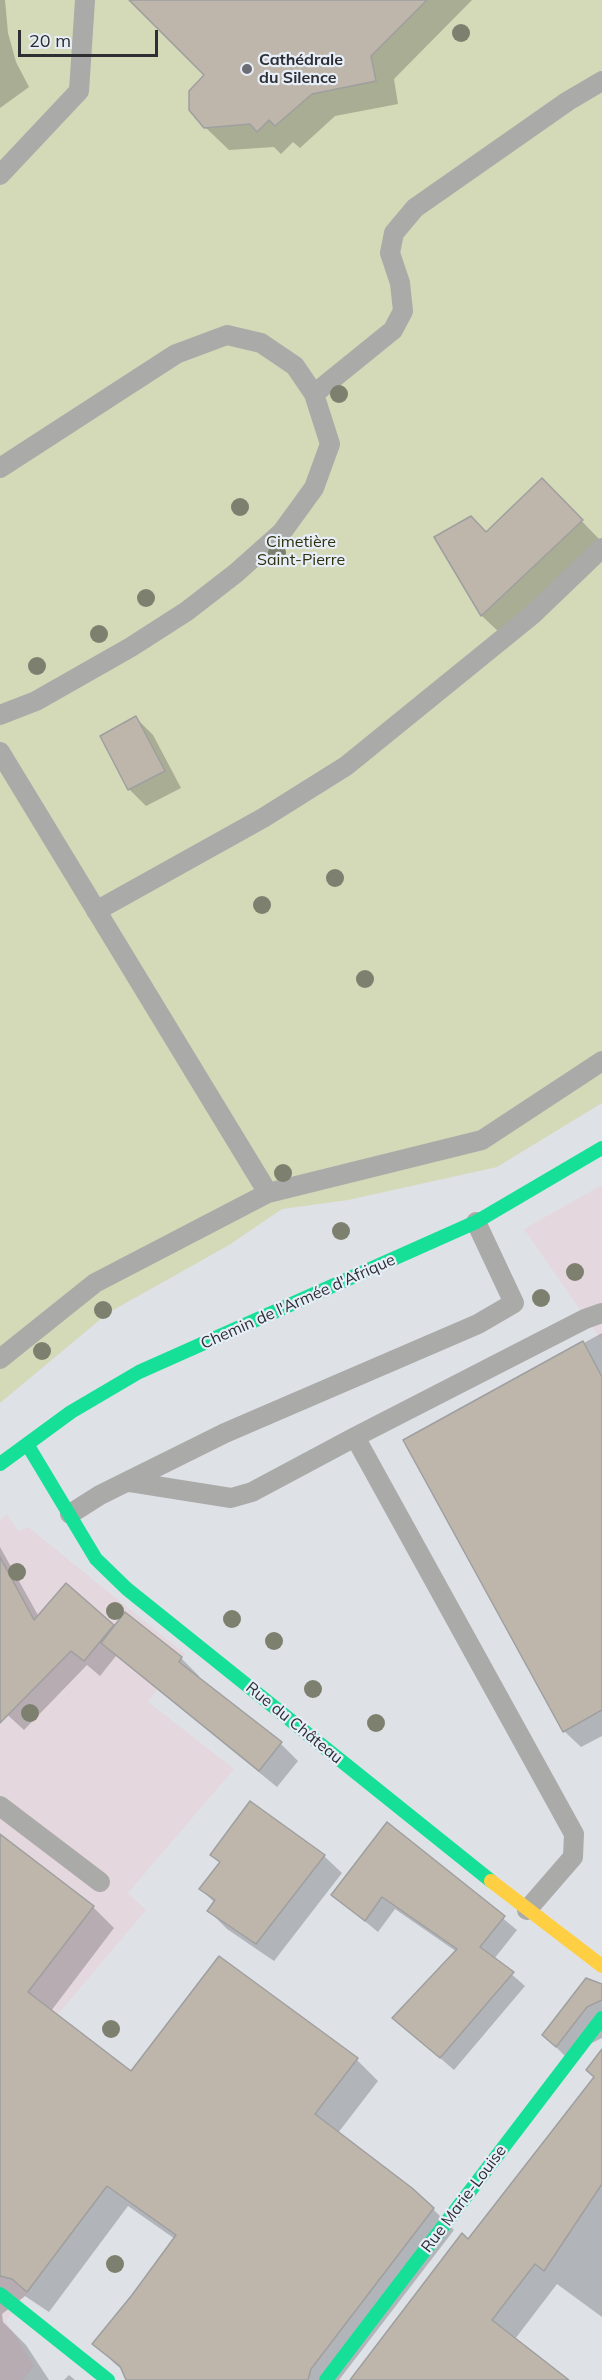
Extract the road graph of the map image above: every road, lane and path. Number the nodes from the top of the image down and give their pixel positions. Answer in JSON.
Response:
{"nodes":[{"id":1,"x":85,"y":0,"type":"edge"},
{"id":2,"x":602,"y":81,"type":"edge"},
{"id":3,"x":0,"y":175,"type":"edge"},
{"id":4,"x":314,"y":394,"type":"junction"},
{"id":5,"x":0,"y":468,"type":"edge"},
{"id":6,"x":602,"y":548,"type":"edge"},
{"id":7,"x":0,"y":715,"type":"edge"},
{"id":8,"x":0,"y":752,"type":"edge"},
{"id":9,"x":96,"y":911,"type":"junction"},
{"id":10,"x":602,"y":1061,"type":"edge"},
{"id":11,"x":602,"y":1148,"type":"edge"},
{"id":12,"x":268,"y":1193,"type":"junction"},
{"id":13,"x":476,"y":1222,"type":"junction"},
{"id":14,"x":602,"y":1313,"type":"edge"},
{"id":15,"x":0,"y":1359,"type":"edge"},
{"id":16,"x":355,"y":1437,"type":"junction"},
{"id":17,"x":27,"y":1444,"type":"junction"},
{"id":18,"x":0,"y":1464,"type":"edge"},
{"id":19,"x":130,"y":1482,"type":"junction"},
{"id":20,"x":70,"y":1514,"type":"junction"},
{"id":21,"x":0,"y":1806,"type":"edge"},
{"id":22,"x":100,"y":1882,"type":"dead end"},
{"id":23,"x":527,"y":1910,"type":"junction"},
{"id":24,"x":602,"y":1966,"type":"edge"},
{"id":25,"x":602,"y":2018,"type":"edge"},
{"id":26,"x":0,"y":2294,"type":"edge"},
{"id":27,"x":108,"y":2380,"type":"edge"},
{"id":28,"x":326,"y":2380,"type":"edge"}],
"edges":[{"from":1,"to":3,"type":"lane"},
{"from":2,"to":4,"type":"lane"},
{"from":4,"to":5,"type":"lane"},
{"from":4,"to":7,"type":"lane"},
{"from":6,"to":9,"type":"lane"},
{"from":8,"to":9,"type":"lane"},
{"from":9,"to":12,"type":"lane"},
{"from":10,"to":12,"type":"lane"},
{"from":11,"to":13,"type":"street","name":"Chemin de l'Armée d'Afrique"},
{"from":12,"to":15,"type":"lane"},
{"from":13,"to":17,"type":"street","name":"Chemin de l'Armée d'Afrique"},
{"from":13,"to":19,"type":"lane"},
{"from":14,"to":16,"type":"lane"},
{"from":16,"to":19,"type":"lane"},
{"from":16,"to":23,"type":"lane"},
{"from":17,"to":18,"type":"street","name":"Chemin de l'Armée d'Afrique"},
{"from":17,"to":20,"type":"street","name":"Rue du Château"},
{"from":19,"to":20,"type":"lane"},
{"from":20,"to":23,"type":"street","name":"Rue du Château"},
{"from":21,"to":22,"type":"lane"},
{"from":23,"to":24,"type":"street","name":"Rue du Château"},
{"from":25,"to":28,"type":"street","name":"Rue Marie-Louise"},
{"from":26,"to":27,"type":"street"}]}
